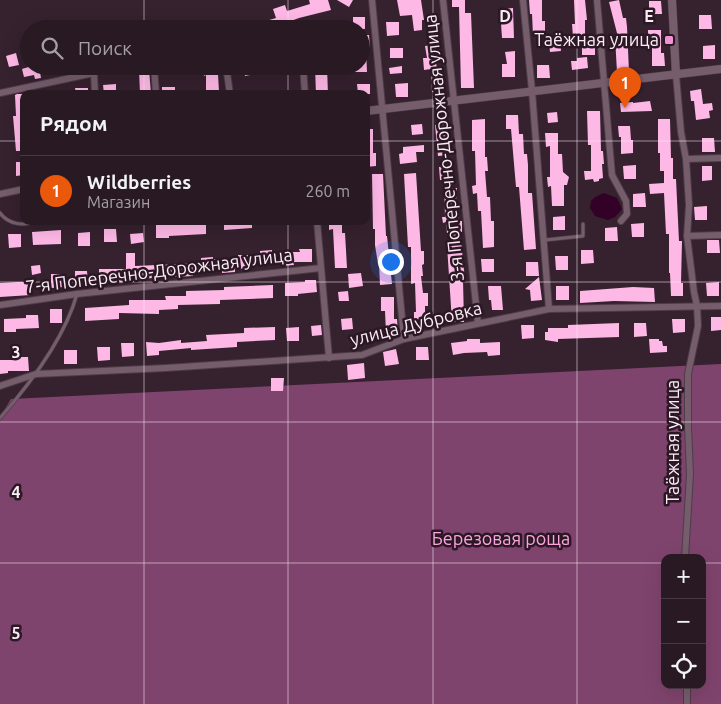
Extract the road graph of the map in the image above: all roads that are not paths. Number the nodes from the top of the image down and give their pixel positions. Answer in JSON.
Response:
{"nodes":[{"id":1,"x":372,"y":0,"type":"edge"},
{"id":2,"x":443,"y":0,"type":"edge"},
{"id":3,"x":522,"y":0,"type":"edge"},
{"id":4,"x":596,"y":0,"type":"edge"},
{"id":5,"x":672,"y":0,"type":"edge"},
{"id":6,"x":721,"y":70,"type":"edge"},
{"id":7,"x":86,"y":75,"type":"edge"},
{"id":8,"x":94,"y":75,"type":"edge"},
{"id":9,"x":155,"y":75,"type":"edge"},
{"id":10,"x":227,"y":75,"type":"edge"},
{"id":11,"x":304,"y":75,"type":"edge"},
{"id":12,"x":676,"y":75,"type":"junction"},
{"id":13,"x":604,"y":83,"type":"junction"},
{"id":14,"x":29,"y":90,"type":"edge"},
{"id":15,"x":95,"y":90,"type":"edge"},
{"id":16,"x":156,"y":90,"type":"edge"},
{"id":17,"x":229,"y":90,"type":"edge"},
{"id":18,"x":305,"y":90,"type":"edge"},
{"id":19,"x":20,"y":91,"type":"edge"},
{"id":20,"x":532,"y":91,"type":"junction"},
{"id":21,"x":0,"y":93,"type":"edge"},
{"id":22,"x":453,"y":100,"type":"junction"},
{"id":23,"x":381,"y":109,"type":"junction"},
{"id":24,"x":370,"y":110,"type":"edge"},
{"id":25,"x":721,"y":158,"type":"edge"},
{"id":26,"x":686,"y":159,"type":"junction"},
{"id":27,"x":20,"y":190,"type":"edge"},
{"id":28,"x":0,"y":194,"type":"edge"},
{"id":29,"x":0,"y":213,"type":"edge"},
{"id":30,"x":621,"y":221,"type":"dead end"},
{"id":31,"x":20,"y":224,"type":"edge"},
{"id":32,"x":583,"y":224,"type":"dead end"},
{"id":33,"x":317,"y":225,"type":"edge"},
{"id":34,"x":721,"y":235,"type":"edge"},
{"id":35,"x":687,"y":236,"type":"junction"},
{"id":36,"x":544,"y":240,"type":"junction"},
{"id":37,"x":321,"y":268,"type":"junction"},
{"id":38,"x":77,"y":294,"type":"junction"},
{"id":39,"x":0,"y":305,"type":"edge"},
{"id":40,"x":697,"y":306,"type":"junction"},
{"id":41,"x":721,"y":306,"type":"edge"},
{"id":42,"x":549,"y":309,"type":"junction"},
{"id":43,"x":478,"y":323,"type":"junction"},
{"id":44,"x":404,"y":339,"type":"junction"},
{"id":45,"x":330,"y":358,"type":"junction"},
{"id":46,"x":36,"y":374,"type":"junction"},
{"id":47,"x":0,"y":386,"type":"edge"},
{"id":48,"x":0,"y":418,"type":"edge"},
{"id":49,"x":685,"y":554,"type":"edge"},
{"id":50,"x":686,"y":689,"type":"edge"},
{"id":51,"x":687,"y":704,"type":"edge"}],
"edges":[{"from":1,"to":23,"type":"street"},
{"from":2,"to":22,"type":"street","name":"3-я Поперечно-Дорожная улица"},
{"from":3,"to":20,"type":"street"},
{"from":4,"to":13,"type":"street"},
{"from":5,"to":12,"type":"street","name":"Таёжная улица"},
{"from":6,"to":12,"type":"street"},
{"from":7,"to":14,"type":"street"},
{"from":8,"to":15,"type":"street"},
{"from":9,"to":16,"type":"street"},
{"from":10,"to":17,"type":"street"},
{"from":11,"to":18,"type":"street"},
{"from":12,"to":13,"type":"street"},
{"from":12,"to":26,"type":"street","name":"Таёжная улица"},
{"from":13,"to":20,"type":"street"},
{"from":13,"to":30,"type":"street"},
{"from":19,"to":21,"type":"street"},
{"from":20,"to":22,"type":"street"},
{"from":20,"to":36,"type":"street"},
{"from":22,"to":23,"type":"street"},
{"from":22,"to":43,"type":"street","name":"3-я Поперечно-Дорожная улица"},
{"from":23,"to":24,"type":"street"},
{"from":23,"to":44,"type":"street"},
{"from":25,"to":26,"type":"street"},
{"from":26,"to":35,"type":"street","name":"Таёжная улица"},
{"from":27,"to":28,"type":"street"},
{"from":29,"to":31,"type":"lane"},
{"from":32,"to":36,"type":"lane"},
{"from":33,"to":37,"type":"street"},
{"from":34,"to":35,"type":"street"},
{"from":35,"to":40,"type":"street","name":"Таёжная улица"},
{"from":36,"to":42,"type":"street"},
{"from":37,"to":38,"type":"street","name":"7-я Поперечно-Дорожная улица"},
{"from":37,"to":45,"type":"street"},
{"from":38,"to":39,"type":"street","name":"7-я Поперечно-Дорожная улица"},
{"from":38,"to":46,"type":"lane"},
{"from":40,"to":41,"type":"street","name":"улица Дубровка"},
{"from":40,"to":42,"type":"street","name":"улица Дубровка"},
{"from":40,"to":49,"type":"street","name":"Таёжная улица"},
{"from":42,"to":43,"type":"street","name":"улица Дубровка"},
{"from":43,"to":44,"type":"street","name":"улица Дубровка"},
{"from":44,"to":45,"type":"street","name":"улица Дубровка"},
{"from":45,"to":46,"type":"street","name":"улица Дубровка"},
{"from":46,"to":47,"type":"street","name":"улица Дубровка"},
{"from":46,"to":48,"type":"lane"},
{"from":50,"to":51,"type":"street"}]}
